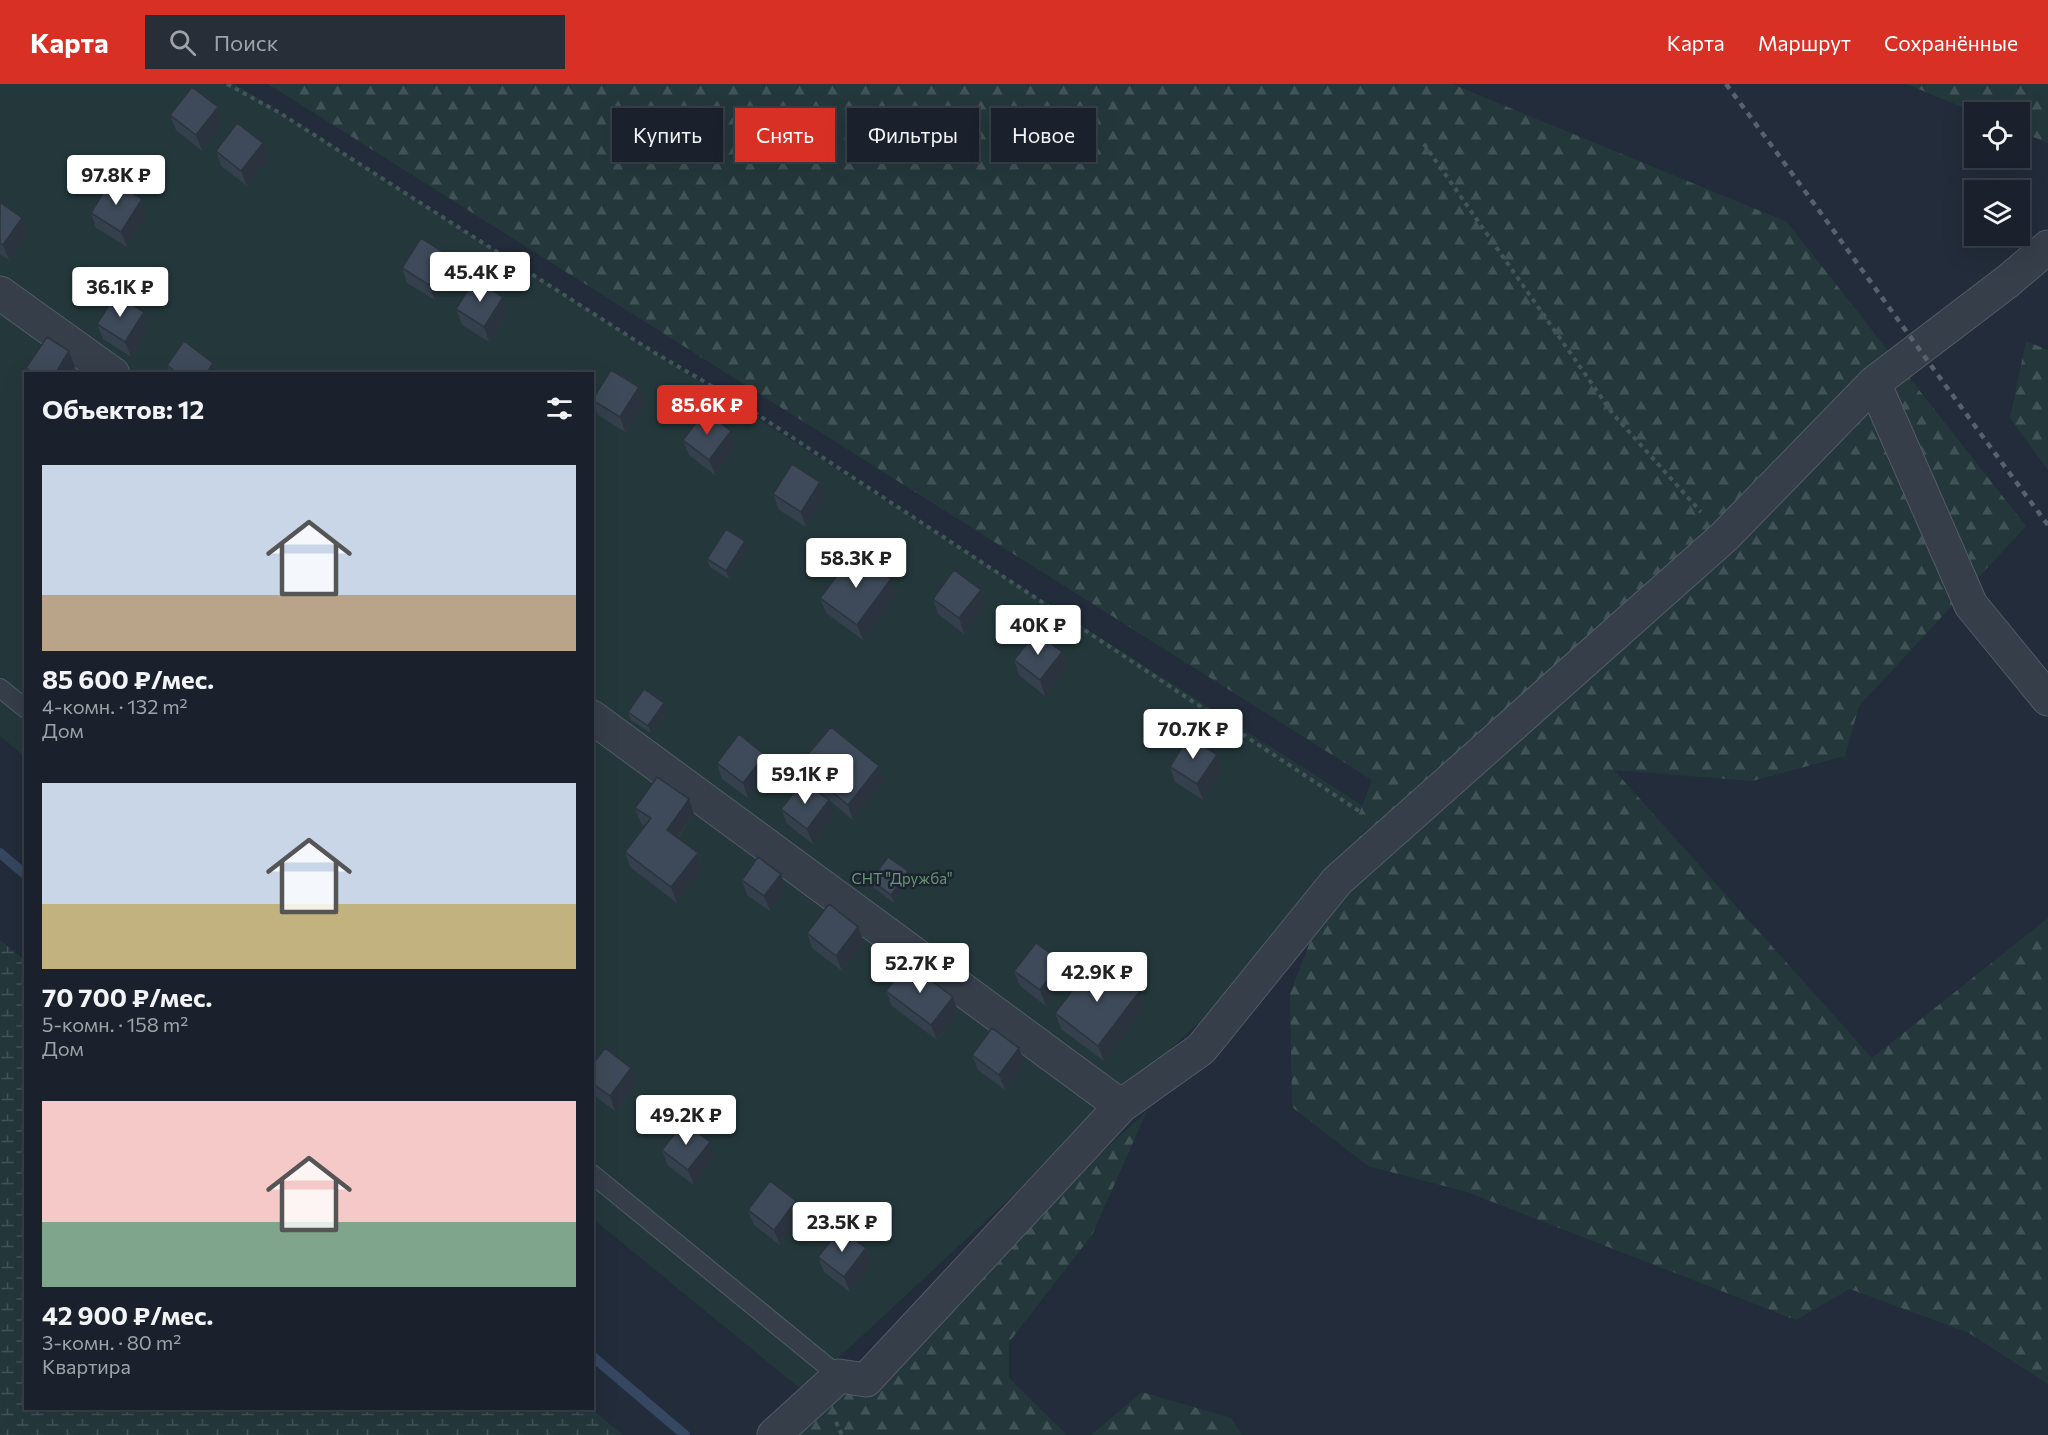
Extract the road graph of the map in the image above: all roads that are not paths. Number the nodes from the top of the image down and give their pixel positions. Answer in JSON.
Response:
{"nodes":[{"id":1,"x":2048,"y":247,"type":"edge"},
{"id":2,"x":0,"y":293,"type":"edge"},
{"id":3,"x":110,"y":372,"type":"edge"},
{"id":4,"x":1874,"y":383,"type":"junction"},
{"id":5,"x":0,"y":688,"type":"edge"},
{"id":6,"x":2048,"y":699,"type":"edge"},
{"id":7,"x":24,"y":707,"type":"edge"},
{"id":8,"x":594,"y":718,"type":"edge"},
{"id":9,"x":1121,"y":1106,"type":"junction"},
{"id":10,"x":594,"y":1176,"type":"edge"},
{"id":11,"x":839,"y":1376,"type":"junction"},
{"id":12,"x":774,"y":1435,"type":"edge"}],
"edges":[{"from":1,"to":4,"type":"street"},
{"from":2,"to":3,"type":"street"},
{"from":4,"to":6,"type":"street"},
{"from":4,"to":9,"type":"street"},
{"from":5,"to":7,"type":"lane"},
{"from":8,"to":9,"type":"street"},
{"from":9,"to":11,"type":"street"},
{"from":10,"to":11,"type":"lane"},
{"from":11,"to":12,"type":"street"}]}
